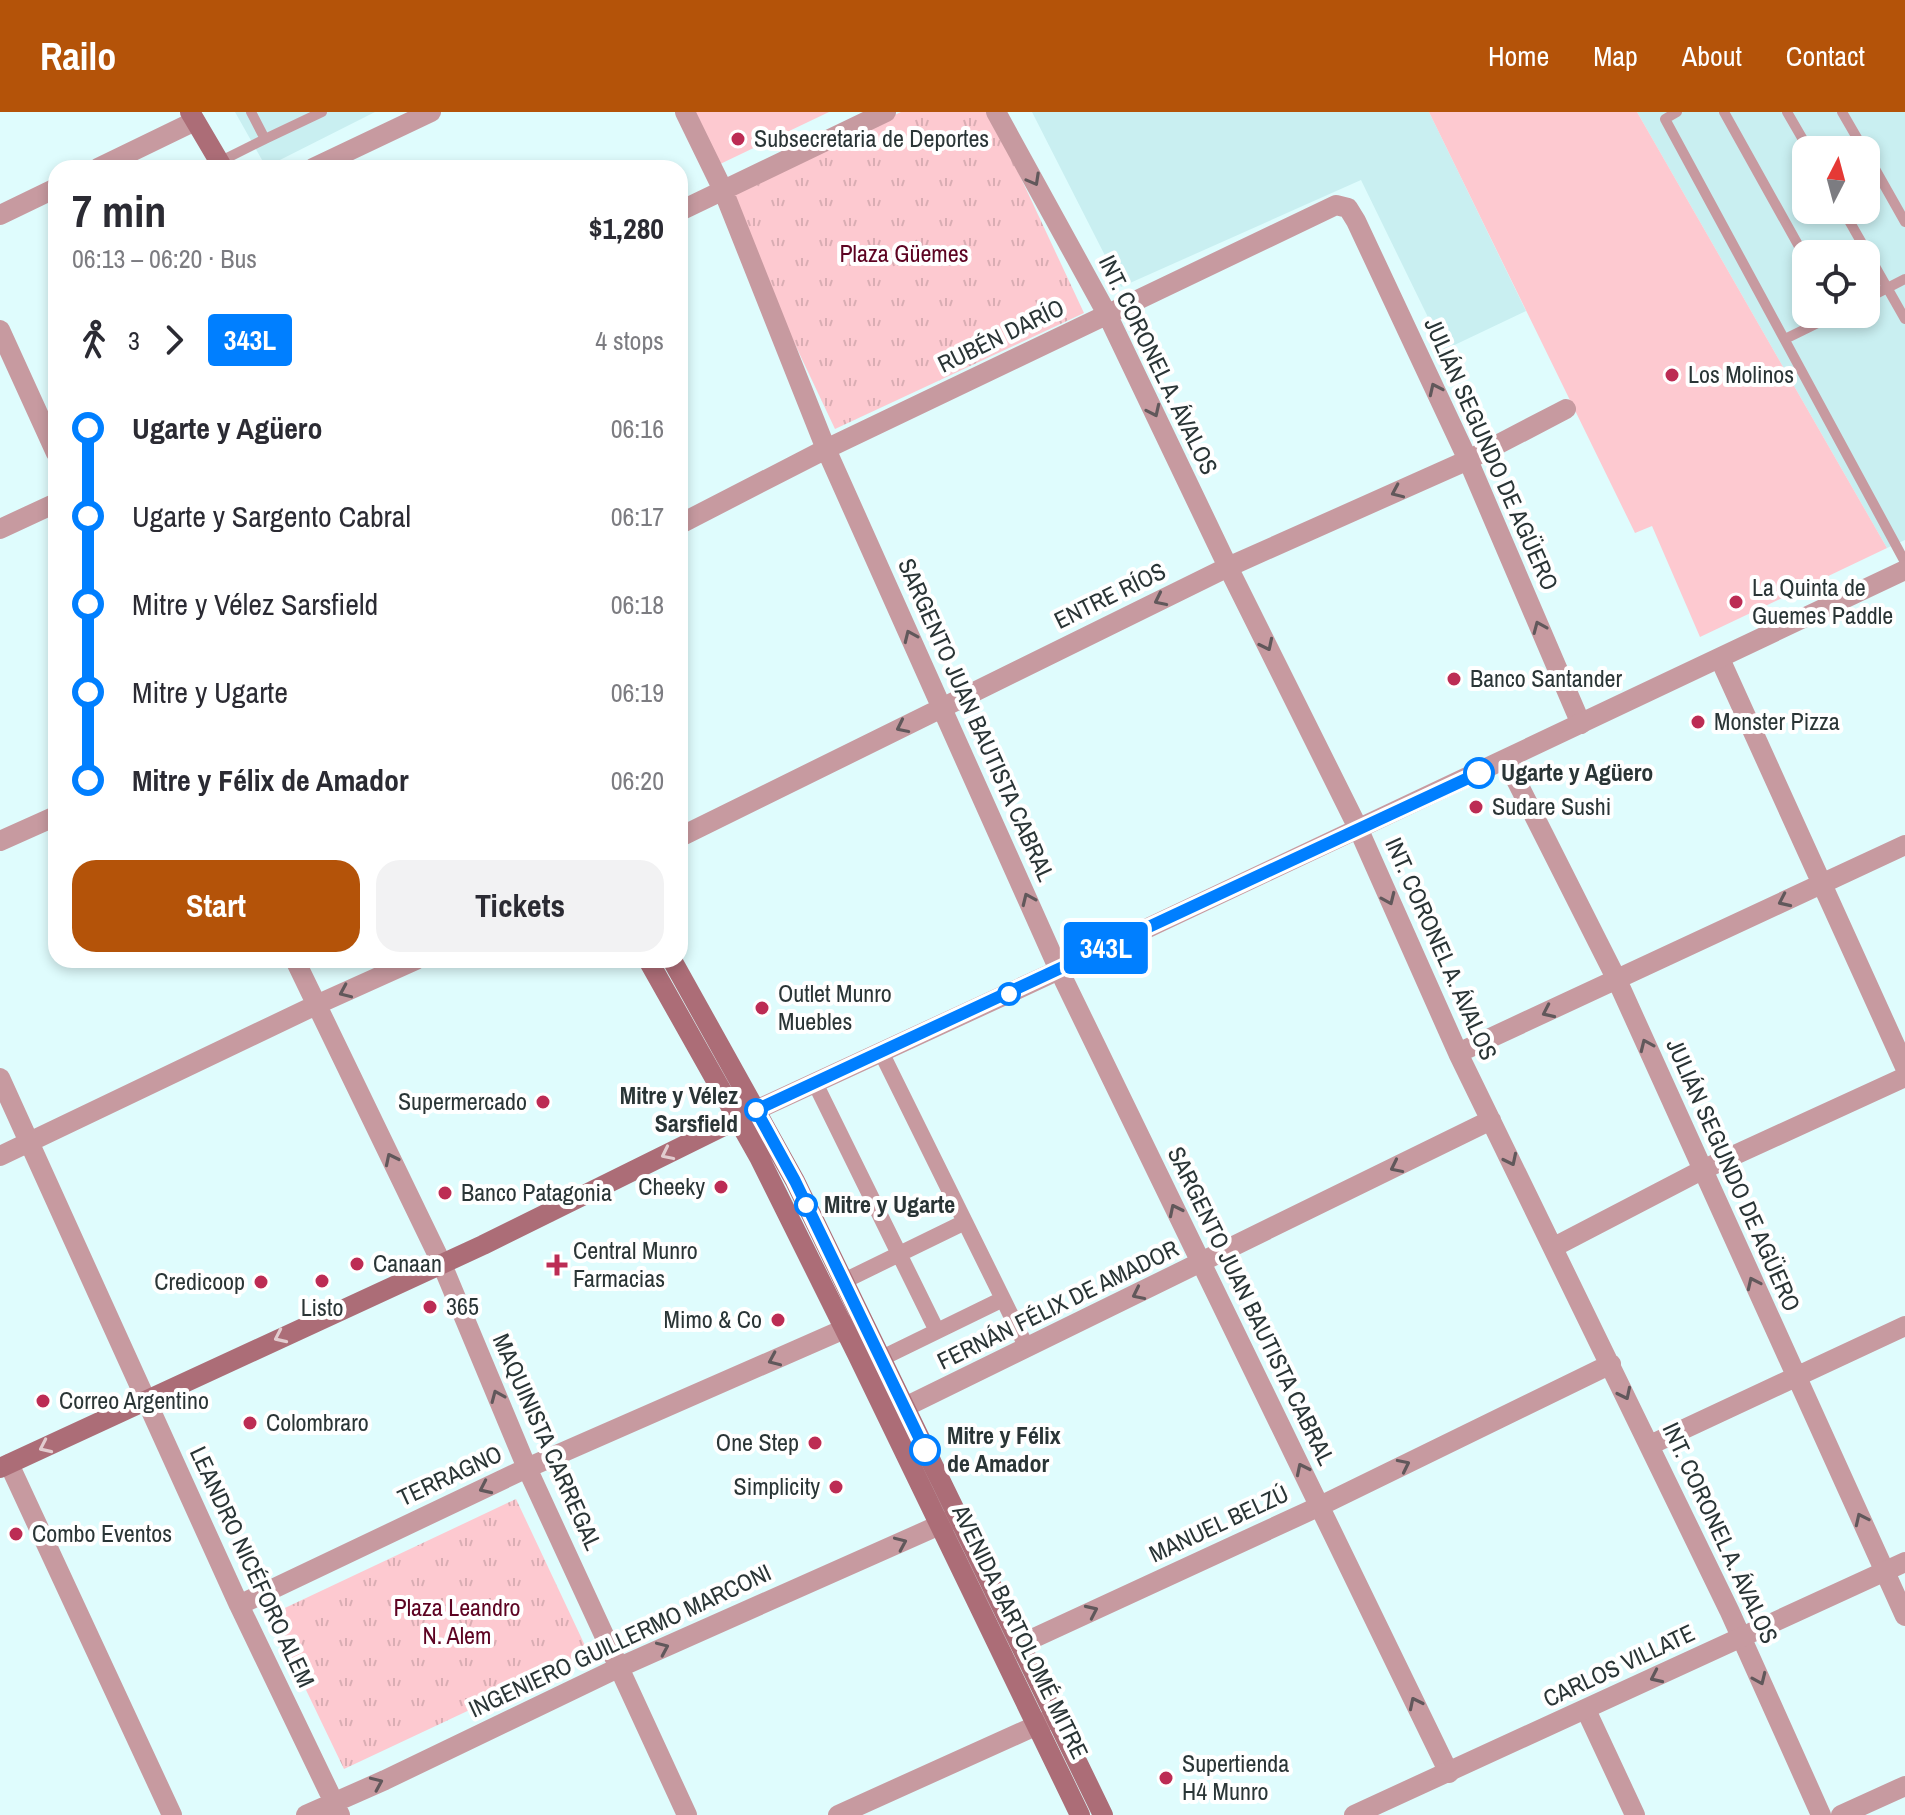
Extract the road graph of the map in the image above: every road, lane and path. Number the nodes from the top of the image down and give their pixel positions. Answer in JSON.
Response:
{"nodes":[{"id":1,"x":251,"y":112,"type":"edge"},
{"id":2,"x":322,"y":112,"type":"edge"},
{"id":3,"x":431,"y":112,"type":"edge"},
{"id":4,"x":685,"y":112,"type":"edge"},
{"id":5,"x":886,"y":112,"type":"edge"},
{"id":6,"x":996,"y":112,"type":"edge"},
{"id":7,"x":1677,"y":112,"type":"edge"},
{"id":8,"x":1724,"y":112,"type":"edge"},
{"id":9,"x":1787,"y":112,"type":"edge"},
{"id":10,"x":1842,"y":112,"type":"edge"},
{"id":11,"x":193,"y":116,"type":"edge"},
{"id":12,"x":1801,"y":136,"type":"edge"},
{"id":13,"x":1856,"y":136,"type":"edge"},
{"id":14,"x":265,"y":139,"type":"junction"},
{"id":15,"x":113,"y":160,"type":"edge"},
{"id":16,"x":218,"y":160,"type":"edge"},
{"id":17,"x":229,"y":160,"type":"edge"},
{"id":18,"x":330,"y":160,"type":"edge"},
{"id":19,"x":1880,"y":178,"type":"edge"},
{"id":20,"x":723,"y":190,"type":"junction"},
{"id":21,"x":48,"y":192,"type":"edge"},
{"id":22,"x":688,"y":207,"type":"edge"},
{"id":23,"x":1348,"y":208,"type":"joint"},
{"id":24,"x":0,"y":215,"type":"edge"},
{"id":25,"x":1905,"y":222,"type":"edge"},
{"id":26,"x":1851,"y":224,"type":"edge"},
{"id":27,"x":1795,"y":240,"type":"edge"},
{"id":28,"x":1905,"y":279,"type":"edge"},
{"id":29,"x":1887,"y":289,"type":"junction"},
{"id":30,"x":1880,"y":292,"type":"edge"},
{"id":31,"x":1107,"y":314,"type":"junction"},
{"id":32,"x":1905,"y":319,"type":"edge"},
{"id":33,"x":1807,"y":328,"type":"edge"},
{"id":34,"x":0,"y":330,"type":"edge"},
{"id":35,"x":1785,"y":339,"type":"junction"},
{"id":36,"x":1566,"y":409,"type":"dead end"},
{"id":37,"x":48,"y":435,"type":"edge"},
{"id":38,"x":826,"y":449,"type":"junction"},
{"id":39,"x":1468,"y":460,"type":"junction"},
{"id":40,"x":48,"y":507,"type":"edge"},
{"id":41,"x":688,"y":520,"type":"edge"},
{"id":42,"x":0,"y":529,"type":"edge"},
{"id":43,"x":1905,"y":562,"type":"edge"},
{"id":44,"x":1228,"y":567,"type":"junction"},
{"id":45,"x":1905,"y":570,"type":"edge"},
{"id":46,"x":1720,"y":659,"type":"junction"},
{"id":47,"x":942,"y":707,"type":"junction"},
{"id":48,"x":1581,"y":724,"type":"junction"},
{"id":49,"x":1506,"y":760,"type":"junction"},
{"id":50,"x":48,"y":820,"type":"edge"},
{"id":51,"x":1358,"y":828,"type":"junction"},
{"id":52,"x":688,"y":833,"type":"edge"},
{"id":53,"x":0,"y":841,"type":"edge"},
{"id":54,"x":1905,"y":845,"type":"edge"},
{"id":55,"x":1822,"y":883,"type":"junction"},
{"id":56,"x":299,"y":968,"type":"edge"},
{"id":57,"x":398,"y":968,"type":"edge"},
{"id":58,"x":652,"y":968,"type":"edge"},
{"id":59,"x":676,"y":968,"type":"edge"},
{"id":60,"x":1059,"y":970,"type":"junction"},
{"id":61,"x":1617,"y":980,"type":"junction"},
{"id":62,"x":316,"y":1005,"type":"junction"},
{"id":63,"x":881,"y":1052,"type":"junction"},
{"id":64,"x":1458,"y":1053,"type":"junction"},
{"id":65,"x":1905,"y":1067,"type":"edge"},
{"id":66,"x":1905,"y":1077,"type":"edge"},
{"id":67,"x":0,"y":1078,"type":"edge"},
{"id":68,"x":815,"y":1083,"type":"junction"},
{"id":69,"x":756,"y":1110,"type":"junction"},
{"id":70,"x":737,"y":1120,"type":"junction"},
{"id":71,"x":1491,"y":1120,"type":"junction"},
{"id":72,"x":30,"y":1142,"type":"junction"},
{"id":73,"x":0,"y":1156,"type":"edge"},
{"id":74,"x":1702,"y":1170,"type":"junction"},
{"id":75,"x":965,"y":1222,"type":"junction"},
{"id":76,"x":1554,"y":1247,"type":"junction"},
{"id":77,"x":899,"y":1255,"type":"junction"},
{"id":78,"x":441,"y":1262,"type":"junction"},
{"id":79,"x":1201,"y":1264,"type":"junction"},
{"id":80,"x":844,"y":1281,"type":"junction"},
{"id":81,"x":1003,"y":1299,"type":"junction"},
{"id":82,"x":854,"y":1325,"type":"junction"},
{"id":83,"x":1905,"y":1326,"type":"edge"},
{"id":84,"x":937,"y":1331,"type":"junction"},
{"id":85,"x":1027,"y":1348,"type":"junction"},
{"id":86,"x":880,"y":1359,"type":"junction"},
{"id":87,"x":1611,"y":1364,"type":"junction"},
{"id":88,"x":1796,"y":1376,"type":"junction"},
{"id":89,"x":146,"y":1399,"type":"junction"},
{"id":90,"x":905,"y":1407,"type":"junction"},
{"id":91,"x":1650,"y":1445,"type":"junction"},
{"id":92,"x":5,"y":1466,"type":"edge"},
{"id":93,"x":527,"y":1468,"type":"junction"},
{"id":94,"x":1320,"y":1506,"type":"junction"},
{"id":95,"x":948,"y":1521,"type":"junction"},
{"id":96,"x":1905,"y":1562,"type":"edge"},
{"id":97,"x":1885,"y":1572,"type":"junction"},
{"id":98,"x":239,"y":1605,"type":"junction"},
{"id":99,"x":1905,"y":1616,"type":"edge"},
{"id":100,"x":1742,"y":1638,"type":"junction"},
{"id":101,"x":1021,"y":1644,"type":"junction"},
{"id":102,"x":620,"y":1667,"type":"junction"},
{"id":103,"x":1586,"y":1710,"type":"junction"},
{"id":104,"x":1046,"y":1721,"type":"junction"},
{"id":105,"x":1449,"y":1773,"type":"junction"},
{"id":106,"x":1905,"y":1786,"type":"edge"},
{"id":107,"x":337,"y":1808,"type":"edge"},
{"id":108,"x":172,"y":1815,"type":"edge"},
{"id":109,"x":306,"y":1815,"type":"edge"},
{"id":110,"x":687,"y":1815,"type":"edge"},
{"id":111,"x":838,"y":1815,"type":"edge"},
{"id":112,"x":1080,"y":1815,"type":"edge"},
{"id":113,"x":1103,"y":1815,"type":"edge"},
{"id":114,"x":1354,"y":1815,"type":"edge"},
{"id":115,"x":1635,"y":1815,"type":"edge"},
{"id":116,"x":1821,"y":1815,"type":"edge"},
{"id":117,"x":1841,"y":1815,"type":"edge"}],
"edges":[{"from":1,"to":14,"type":"lane"},
{"from":2,"to":14,"type":"lane"},
{"from":3,"to":18,"type":"street"},
{"from":4,"to":20,"type":"street","name":"SARGENTO JUAN BAUTISTA CABRAL"},
{"from":5,"to":20,"type":"street"},
{"from":6,"to":31,"type":"street","name":"INT. CORONEL A. ÁVALOS","one_way":true},
{"from":7,"to":35,"type":"lane"},
{"from":8,"to":27,"type":"lane"},
{"from":9,"to":12,"type":"lane"},
{"from":10,"to":13,"type":"lane"},
{"from":11,"to":15,"type":"street"},
{"from":11,"to":16,"type":"main road"},
{"from":14,"to":17,"type":"lane"},
{"from":19,"to":25,"type":"lane"},
{"from":20,"to":22,"type":"street"},
{"from":20,"to":38,"type":"street","name":"SARGENTO JUAN BAUTISTA CABRAL"},
{"from":21,"to":24,"type":"street"},
{"from":23,"to":31,"type":"street","name":"RUBÉN DARÍO"},
{"from":39,"to":23,"type":"street","name":"JULIÁN SEGUNDO DE AGÜERO","one_way":true},
{"from":26,"to":29,"type":"lane"},
{"from":28,"to":29,"type":"lane"},
{"from":29,"to":30,"type":"lane"},
{"from":29,"to":32,"type":"lane"},
{"from":31,"to":38,"type":"street","name":"RUBÉN DARÍO"},
{"from":31,"to":44,"type":"street","name":"INT. CORONEL A. ÁVALOS","one_way":true},
{"from":33,"to":35,"type":"lane"},
{"from":34,"to":37,"type":"street"},
{"from":35,"to":43,"type":"lane"},
{"from":36,"to":39,"type":"street","name":"ENTRE RÍOS"},
{"from":38,"to":41,"type":"street","name":"RUBÉN DARÍO"},
{"from":47,"to":38,"type":"street","name":"SARGENTO JUAN BAUTISTA CABRAL","one_way":true},
{"from":39,"to":44,"type":"street","name":"ENTRE RÍOS","one_way":true},
{"from":48,"to":39,"type":"street","name":"JULIÁN SEGUNDO DE AGÜERO","one_way":true},
{"from":40,"to":42,"type":"street"},
{"from":44,"to":47,"type":"street","name":"ENTRE RÍOS","one_way":true},
{"from":44,"to":51,"type":"street","name":"INT. CORONEL A. ÁVALOS","one_way":true},
{"from":45,"to":46,"type":"street"},
{"from":46,"to":48,"type":"street"},
{"from":46,"to":55,"type":"street"},
{"from":47,"to":52,"type":"street","name":"ENTRE RÍOS","one_way":true},
{"from":60,"to":47,"type":"street","name":"SARGENTO JUAN BAUTISTA CABRAL","one_way":true},
{"from":48,"to":49,"type":"street"},
{"from":49,"to":51,"type":"street"},
{"from":49,"to":61,"type":"street","name":"JULIÁN SEGUNDO DE AGÜERO"},
{"from":50,"to":53,"type":"street"},
{"from":51,"to":60,"type":"street"},
{"from":51,"to":64,"type":"street","name":"INT. CORONEL A. ÁVALOS","one_way":true},
{"from":54,"to":55,"type":"street"},
{"from":55,"to":61,"type":"street","one_way":true},
{"from":55,"to":65,"type":"street"},
{"from":56,"to":62,"type":"street","name":"MAQUINISTA CARREGAL"},
{"from":57,"to":62,"type":"street","one_way":true},
{"from":58,"to":70,"type":"main road","name":"AVENIDA BARTOLOMÉ MITRE"},
{"from":59,"to":69,"type":"main road","name":"AVENIDA BARTOLOMÉ MITRE"},
{"from":60,"to":63,"type":"street"},
{"from":79,"to":60,"type":"street","name":"SARGENTO JUAN BAUTISTA CABRAL","one_way":true},
{"from":61,"to":64,"type":"street","one_way":true},
{"from":74,"to":61,"type":"street","name":"JULIÁN SEGUNDO DE AGÜERO","one_way":true},
{"from":62,"to":72,"type":"street"},
{"from":78,"to":62,"type":"street","name":"MAQUINISTA CARREGAL","one_way":true},
{"from":63,"to":68,"type":"street"},
{"from":63,"to":75,"type":"street"},
{"from":64,"to":71,"type":"street","name":"INT. CORONEL A. ÁVALOS"},
{"from":66,"to":74,"type":"street"},
{"from":67,"to":72,"type":"street","name":"LEANDRO NICÉFORO ALEM"},
{"from":68,"to":69,"type":"street"},
{"from":68,"to":77,"type":"street"},
{"from":69,"to":70,"type":"main road"},
{"from":69,"to":80,"type":"main road","name":"AVENIDA BARTOLOMÉ MITRE"},
{"from":70,"to":78,"type":"main road","one_way":true},
{"from":70,"to":82,"type":"main road","name":"AVENIDA BARTOLOMÉ MITRE"},
{"from":71,"to":76,"type":"street","name":"INT. CORONEL A. ÁVALOS","one_way":true},
{"from":71,"to":79,"type":"street","name":"FERNÁN FÉLIX DE AMADOR","one_way":true},
{"from":72,"to":73,"type":"street"},
{"from":72,"to":89,"type":"street","name":"LEANDRO NICÉFORO ALEM"},
{"from":74,"to":76,"type":"street"},
{"from":88,"to":74,"type":"street","name":"JULIÁN SEGUNDO DE AGÜERO","one_way":true},
{"from":75,"to":77,"type":"street"},
{"from":75,"to":81,"type":"street"},
{"from":76,"to":87,"type":"street","name":"INT. CORONEL A. ÁVALOS"},
{"from":77,"to":80,"type":"street"},
{"from":77,"to":84,"type":"street"},
{"from":78,"to":89,"type":"main road","one_way":true},
{"from":93,"to":78,"type":"street","name":"MAQUINISTA CARREGAL","one_way":true},
{"from":79,"to":85,"type":"street","name":"FERNÁN FÉLIX DE AMADOR","one_way":true},
{"from":94,"to":79,"type":"street","name":"SARGENTO JUAN BAUTISTA CABRAL","one_way":true},
{"from":80,"to":82,"type":"main road","name":"AVENIDA BARTOLOMÉ MITRE"},
{"from":81,"to":84,"type":"street"},
{"from":81,"to":85,"type":"street"},
{"from":82,"to":86,"type":"main road","name":"AVENIDA BARTOLOMÉ MITRE"},
{"from":82,"to":93,"type":"street","name":"TERRAGNO","one_way":true},
{"from":82,"to":95,"type":"main road","name":"AVENIDA BARTOLOMÉ MITRE"},
{"from":83,"to":88,"type":"street"},
{"from":84,"to":86,"type":"street"},
{"from":85,"to":90,"type":"street","name":"FERNÁN FÉLIX DE AMADOR"},
{"from":86,"to":90,"type":"main road","name":"AVENIDA BARTOLOMÉ MITRE"},
{"from":87,"to":91,"type":"street","name":"INT. CORONEL A. ÁVALOS","one_way":true},
{"from":94,"to":87,"type":"street","name":"MANUEL BELZÚ","one_way":true},
{"from":88,"to":91,"type":"street"},
{"from":97,"to":88,"type":"street","name":"JULIÁN SEGUNDO DE AGÜERO","one_way":true},
{"from":89,"to":92,"type":"main road","one_way":true},
{"from":89,"to":98,"type":"street","name":"LEANDRO NICÉFORO ALEM"},
{"from":90,"to":95,"type":"main road","name":"AVENIDA BARTOLOMÉ MITRE"},
{"from":91,"to":100,"type":"street","name":"INT. CORONEL A. ÁVALOS"},
{"from":92,"to":108,"type":"street"},
{"from":93,"to":98,"type":"street","name":"TERRAGNO","one_way":true},
{"from":93,"to":102,"type":"street","name":"MAQUINISTA CARREGAL"},
{"from":101,"to":94,"type":"street","name":"MANUEL BELZÚ","one_way":true},
{"from":105,"to":94,"type":"street","name":"SARGENTO JUAN BAUTISTA CABRAL","one_way":true},
{"from":95,"to":101,"type":"main road","name":"AVENIDA BARTOLOMÉ MITRE"},
{"from":102,"to":95,"type":"street","name":"INGENIERO GUILLERMO MARCONI","one_way":true},
{"from":95,"to":104,"type":"main road","name":"AVENIDA BARTOLOMÉ MITRE"},
{"from":96,"to":97,"type":"street","name":"CARLOS VILLATE"},
{"from":97,"to":99,"type":"street","name":"JULIÁN SEGUNDO DE AGÜERO"},
{"from":97,"to":100,"type":"street","name":"CARLOS VILLATE"},
{"from":98,"to":107,"type":"street","name":"LEANDRO NICÉFORO ALEM"},
{"from":100,"to":103,"type":"street","name":"CARLOS VILLATE","one_way":true},
{"from":100,"to":116,"type":"street","name":"INT. CORONEL A. ÁVALOS","one_way":true},
{"from":101,"to":104,"type":"main road","name":"AVENIDA BARTOLOMÉ MITRE"},
{"from":107,"to":102,"type":"street","name":"INGENIERO GUILLERMO MARCONI","one_way":true},
{"from":102,"to":110,"type":"street","name":"MAQUINISTA CARREGAL"},
{"from":103,"to":105,"type":"street","name":"CARLOS VILLATE"},
{"from":103,"to":115,"type":"street"},
{"from":104,"to":111,"type":"street"},
{"from":104,"to":112,"type":"main road","name":"AVENIDA BARTOLOMÉ MITRE"},
{"from":104,"to":113,"type":"main road","name":"AVENIDA BARTOLOMÉ MITRE"},
{"from":105,"to":114,"type":"street","name":"CARLOS VILLATE"},
{"from":106,"to":117,"type":"street"},
{"from":107,"to":109,"type":"street","name":"INGENIERO GUILLERMO MARCONI"}]}
